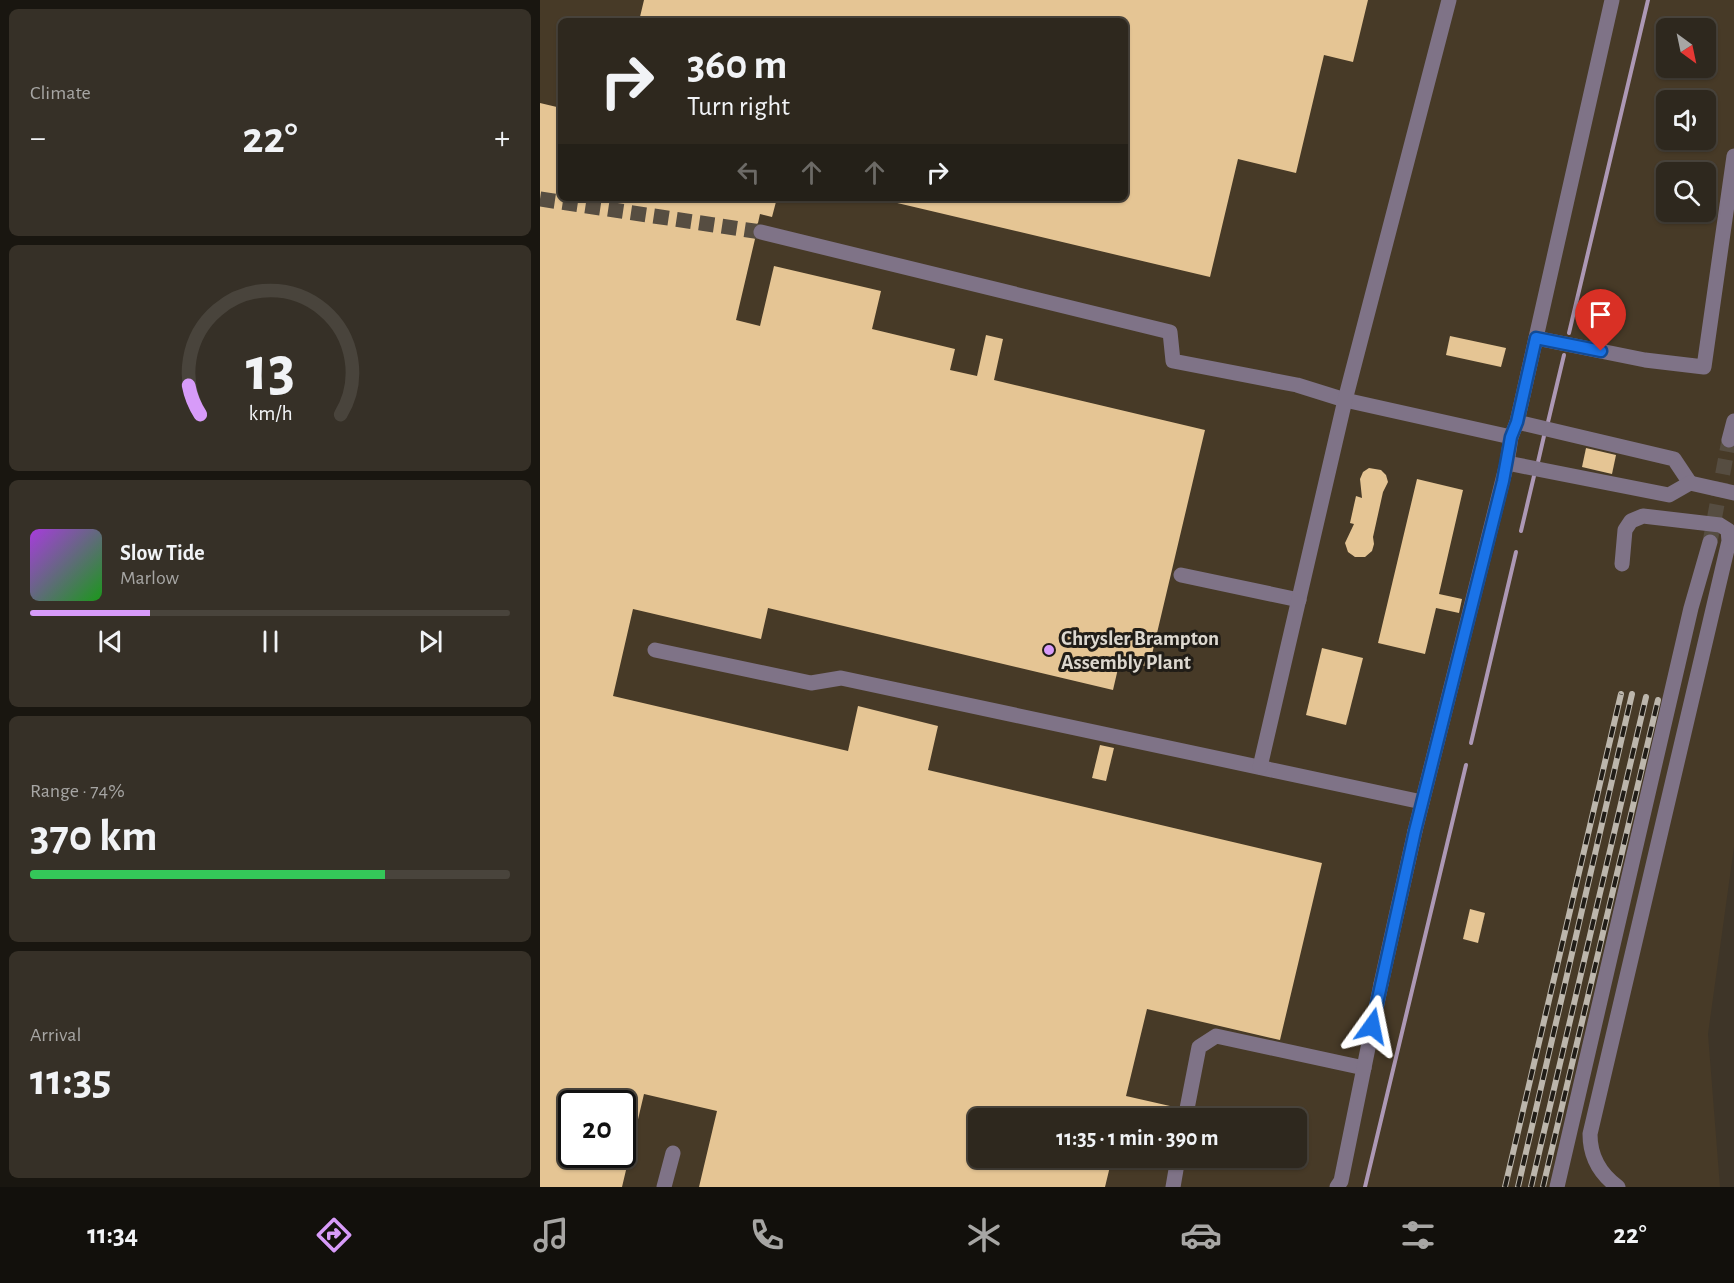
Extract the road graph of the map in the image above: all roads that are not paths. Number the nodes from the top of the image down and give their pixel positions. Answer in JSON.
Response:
{"nodes":[{"id":1,"x":1449,"y":0,"type":"edge"},
{"id":2,"x":1612,"y":0,"type":"edge"},
{"id":3,"x":1734,"y":156,"type":"edge"},
{"id":4,"x":761,"y":232,"type":"tunnel mouth"},
{"id":5,"x":1536,"y":338,"type":"junction"},
{"id":6,"x":1345,"y":400,"type":"junction"},
{"id":7,"x":1734,"y":421,"type":"edge"},
{"id":8,"x":1517,"y":422,"type":"junction"},
{"id":9,"x":1511,"y":437,"type":"junction"},
{"id":10,"x":1729,"y":440,"type":"dead end"},
{"id":11,"x":1507,"y":463,"type":"junction"},
{"id":12,"x":1690,"y":483,"type":"junction"},
{"id":13,"x":1734,"y":493,"type":"edge"},
{"id":14,"x":1710,"y":542,"type":"tunnel mouth"},
{"id":15,"x":1622,"y":564,"type":"dead end"},
{"id":16,"x":1181,"y":575,"type":"dead end"},
{"id":17,"x":1299,"y":600,"type":"junction"},
{"id":18,"x":655,"y":650,"type":"dead end"},
{"id":19,"x":1260,"y":767,"type":"junction"},
{"id":20,"x":1422,"y":802,"type":"junction"},
{"id":21,"x":1364,"y":1068,"type":"junction"},
{"id":22,"x":1187,"y":1108,"type":"edge"},
{"id":23,"x":673,"y":1153,"type":"dead end"},
{"id":24,"x":1176,"y":1168,"type":"edge"},
{"id":25,"x":664,"y":1187,"type":"edge"},
{"id":26,"x":1173,"y":1187,"type":"edge"},
{"id":27,"x":1337,"y":1187,"type":"edge"},
{"id":28,"x":1557,"y":1187,"type":"edge"},
{"id":29,"x":1618,"y":1187,"type":"edge"}],
"edges":[{"from":1,"to":6,"type":"lane"},
{"from":2,"to":5,"type":"lane"},
{"from":3,"to":5,"type":"lane"},
{"from":4,"to":6,"type":"lane"},
{"from":5,"to":8,"type":"lane"},
{"from":6,"to":9,"type":"lane"},
{"from":6,"to":17,"type":"lane"},
{"from":7,"to":10,"type":"lane"},
{"from":8,"to":9,"type":"lane"},
{"from":8,"to":12,"type":"lane"},
{"from":9,"to":11,"type":"lane"},
{"from":11,"to":12,"type":"lane"},
{"from":11,"to":20,"type":"lane"},
{"from":12,"to":13,"type":"lane"},
{"from":14,"to":28,"type":"lane"},
{"from":15,"to":29,"type":"lane"},
{"from":16,"to":17,"type":"lane"},
{"from":17,"to":19,"type":"lane"},
{"from":18,"to":19,"type":"lane"},
{"from":19,"to":20,"type":"lane"},
{"from":20,"to":21,"type":"lane","bridge":true},
{"from":21,"to":22,"type":"lane"},
{"from":21,"to":27,"type":"lane"},
{"from":23,"to":25,"type":"lane"},
{"from":24,"to":26,"type":"lane"}]}
